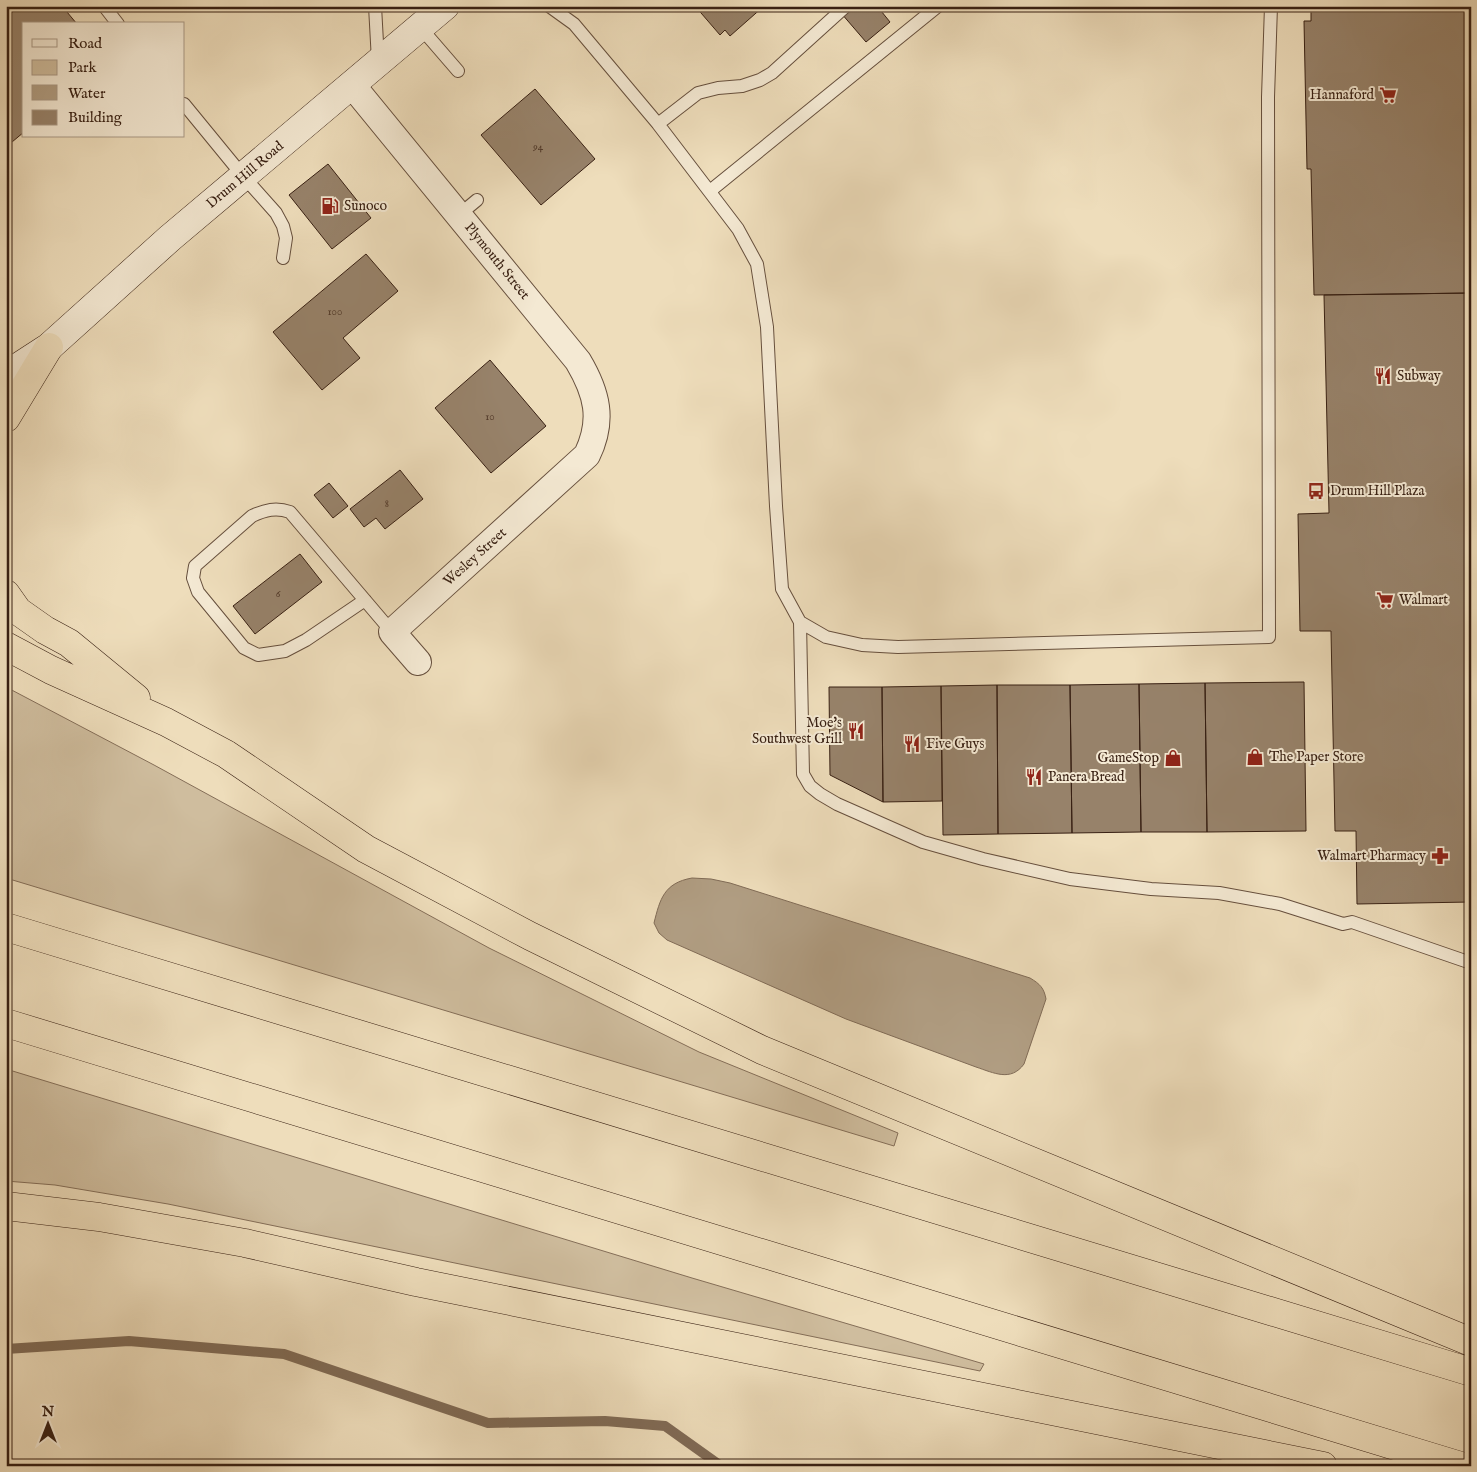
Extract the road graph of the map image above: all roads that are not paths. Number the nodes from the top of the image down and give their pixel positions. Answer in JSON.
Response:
{"nodes":[{"id":1,"x":104,"y":6,"type":"edge"},
{"id":2,"x":376,"y":6,"type":"edge"},
{"id":3,"x":445,"y":6,"type":"edge"},
{"id":4,"x":549,"y":6,"type":"edge"},
{"id":5,"x":566,"y":6,"type":"edge"},
{"id":6,"x":846,"y":6,"type":"edge"},
{"id":7,"x":938,"y":6,"type":"edge"},
{"id":8,"x":1270,"y":6,"type":"edge"},
{"id":9,"x":116,"y":22,"type":"edge"},
{"id":10,"x":574,"y":24,"type":"junction"},
{"id":11,"x":420,"y":27,"type":"junction"},
{"id":12,"x":378,"y":63,"type":"junction"},
{"id":13,"x":458,"y":71,"type":"dead end"},
{"id":14,"x":352,"y":85,"type":"junction"},
{"id":15,"x":185,"y":105,"type":"edge"},
{"id":16,"x":658,"y":124,"type":"junction"},
{"id":17,"x":243,"y":176,"type":"junction"},
{"id":18,"x":710,"y":191,"type":"junction"},
{"id":19,"x":283,"y":258,"type":"dead end"},
{"id":20,"x":49,"y":347,"type":"junction"},
{"id":21,"x":6,"y":375,"type":"edge"},
{"id":22,"x":6,"y":397,"type":"edge"},
{"id":23,"x":6,"y":418,"type":"edge"},
{"id":24,"x":587,"y":455,"type":"joint"},
{"id":25,"x":6,"y":594,"type":"edge"},
{"id":26,"x":365,"y":600,"type":"junction"},
{"id":27,"x":800,"y":622,"type":"junction"},
{"id":28,"x":392,"y":632,"type":"junction"},
{"id":29,"x":6,"y":646,"type":"edge"},
{"id":30,"x":418,"y":662,"type":"dead end"},
{"id":31,"x":166,"y":722,"type":"junction"},
{"id":32,"x":6,"y":927,"type":"edge"},
{"id":33,"x":1471,"y":963,"type":"edge"},
{"id":34,"x":6,"y":1023,"type":"edge"},
{"id":35,"x":6,"y":1206,"type":"edge"},
{"id":36,"x":1471,"y":1342,"type":"edge"},
{"id":37,"x":1471,"y":1372,"type":"edge"},
{"id":38,"x":1323,"y":1466,"type":"edge"},
{"id":39,"x":1461,"y":1466,"type":"edge"}],
"edges":[{"from":1,"to":9,"type":"lane"},
{"from":2,"to":12,"type":"lane"},
{"from":3,"to":11,"type":"main road","name":"Drum Hill Road"},
{"from":4,"to":10,"type":"lane"},
{"from":5,"to":10,"type":"lane"},
{"from":6,"to":16,"type":"lane"},
{"from":7,"to":18,"type":"lane"},
{"from":8,"to":27,"type":"lane"},
{"from":10,"to":16,"type":"lane"},
{"from":11,"to":12,"type":"main road","name":"Drum Hill Road"},
{"from":11,"to":13,"type":"lane"},
{"from":12,"to":14,"type":"main road","name":"Drum Hill Road"},
{"from":14,"to":17,"type":"main road","name":"Drum Hill Road"},
{"from":14,"to":24,"type":"street","name":"Plymouth Street"},
{"from":15,"to":17,"type":"lane"},
{"from":16,"to":18,"type":"lane"},
{"from":17,"to":19,"type":"lane"},
{"from":17,"to":20,"type":"main road","name":"Drum Hill Road"},
{"from":18,"to":27,"type":"lane"},
{"from":20,"to":21,"type":"main road","name":"Drum Hill Road"},
{"from":20,"to":22,"type":"main road","name":"Drum Hill Road"},
{"from":20,"to":23,"type":"highway"},
{"from":24,"to":28,"type":"street","name":"Wesley Street"},
{"from":25,"to":31,"type":"highway"},
{"from":26,"to":26,"type":"lane"},
{"from":26,"to":28,"type":"lane"},
{"from":27,"to":33,"type":"lane"},
{"from":28,"to":30,"type":"street"},
{"from":29,"to":31,"type":"highway"},
{"from":31,"to":36,"type":"highway"},
{"from":32,"to":37,"type":"highway"},
{"from":34,"to":39,"type":"highway"},
{"from":35,"to":38,"type":"highway"}]}
